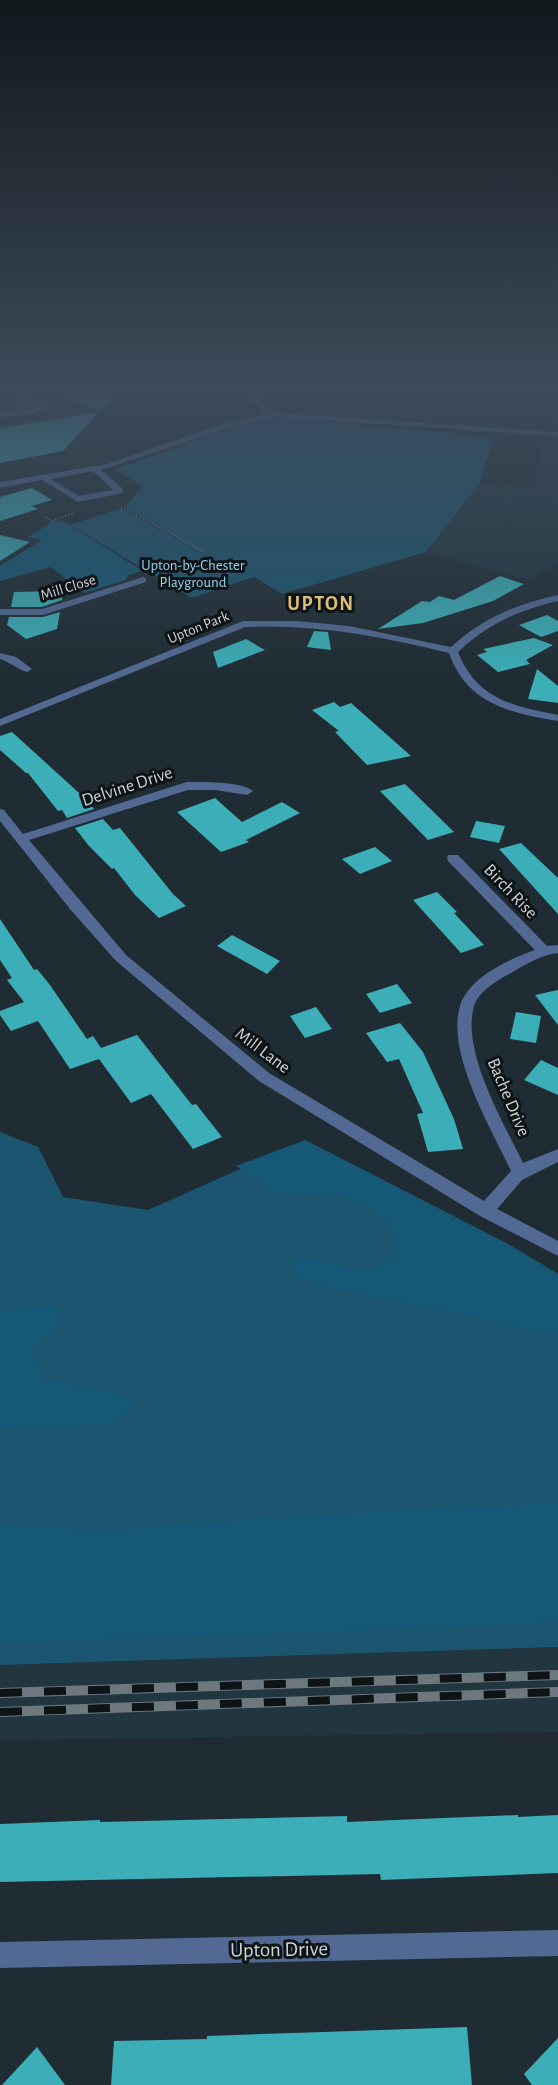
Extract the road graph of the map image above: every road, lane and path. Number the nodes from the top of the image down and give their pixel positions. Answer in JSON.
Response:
{"nodes":[{"id":1,"x":64,"y":489,"type":"edge"},
{"id":2,"x":118,"y":489,"type":"edge"},
{"id":3,"x":111,"y":502,"type":"dead end"},
{"id":4,"x":78,"y":511,"type":"dead end"},
{"id":5,"x":46,"y":517,"type":"dead end"},
{"id":6,"x":202,"y":551,"type":"dead end"},
{"id":7,"x":143,"y":580,"type":"dead end"},
{"id":8,"x":558,"y":598,"type":"edge"},
{"id":9,"x":0,"y":612,"type":"edge"},
{"id":10,"x":453,"y":651,"type":"junction"},
{"id":11,"x":0,"y":656,"type":"edge"},
{"id":12,"x":27,"y":669,"type":"dead end"},
{"id":13,"x":558,"y":718,"type":"edge"},
{"id":14,"x":0,"y":723,"type":"edge"},
{"id":15,"x":247,"y":791,"type":"dead end"},
{"id":16,"x":0,"y":813,"type":"edge"},
{"id":17,"x":20,"y":839,"type":"junction"},
{"id":18,"x":453,"y":858,"type":"dead end"},
{"id":19,"x":551,"y":949,"type":"edge"},
{"id":20,"x":558,"y":1155,"type":"edge"},
{"id":21,"x":519,"y":1171,"type":"junction"},
{"id":22,"x":486,"y":1211,"type":"junction"},
{"id":23,"x":558,"y":1249,"type":"edge"},
{"id":24,"x":558,"y":1943,"type":"edge"},
{"id":25,"x":0,"y":1955,"type":"edge"}],
"edges":[{"from":1,"to":2,"type":"street"},
{"from":3,"to":6,"type":"path"},
{"from":4,"to":5,"type":"path"},
{"from":7,"to":9,"type":"street","name":"Mill Close"},
{"from":8,"to":10,"type":"street"},
{"from":10,"to":13,"type":"street"},
{"from":10,"to":14,"type":"street","name":"Upton Park"},
{"from":11,"to":12,"type":"street"},
{"from":15,"to":17,"type":"street","name":"Delvine Drive"},
{"from":16,"to":17,"type":"street","name":"Mill Lane"},
{"from":17,"to":22,"type":"street","name":"Mill Lane"},
{"from":18,"to":19,"type":"street","name":"Birch Rise"},
{"from":19,"to":21,"type":"street","name":"Bache Drive"},
{"from":20,"to":21,"type":"street"},
{"from":21,"to":22,"type":"street"},
{"from":22,"to":23,"type":"street","name":"Mill Lane"},
{"from":24,"to":25,"type":"street","name":"Upton Drive"}]}
